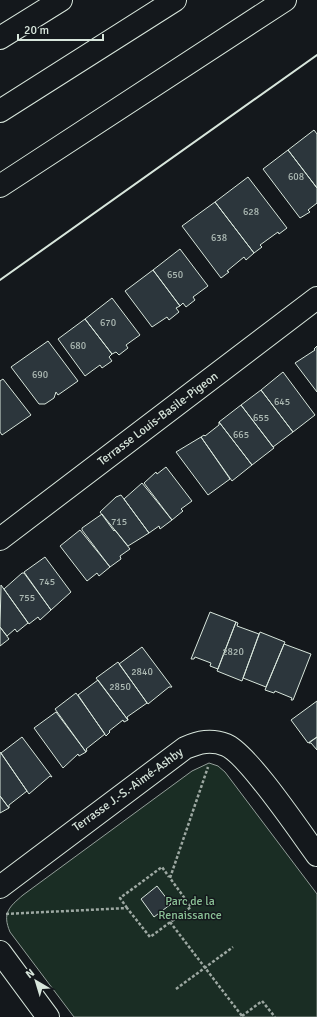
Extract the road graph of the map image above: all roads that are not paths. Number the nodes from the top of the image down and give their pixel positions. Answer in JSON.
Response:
{"nodes":[{"id":1,"x":61,"y":0,"type":"edge"},
{"id":2,"x":175,"y":0,"type":"edge"},
{"id":3,"x":285,"y":0,"type":"edge"},
{"id":4,"x":0,"y":38,"type":"edge"},
{"id":5,"x":0,"y":111,"type":"edge"},
{"id":6,"x":0,"y":186,"type":"edge"},
{"id":7,"x":317,"y":298,"type":"edge"},
{"id":8,"x":0,"y":539,"type":"edge"},
{"id":9,"x":317,"y":855,"type":"edge"},
{"id":10,"x":0,"y":887,"type":"edge"},
{"id":11,"x":0,"y":952,"type":"edge"},
{"id":12,"x":48,"y":1017,"type":"edge"}],
"edges":[{"from":1,"to":4,"type":"main road"},
{"from":2,"to":5,"type":"main road"},
{"from":3,"to":6,"type":"main road"},
{"from":7,"to":8,"type":"main road","name":"Terrasse Louis-Basile-Pigeon"},
{"from":9,"to":10,"type":"main road","name":"Terrasse J.-S.-Aimé-Ashby"},
{"from":11,"to":12,"type":"main road"}]}
